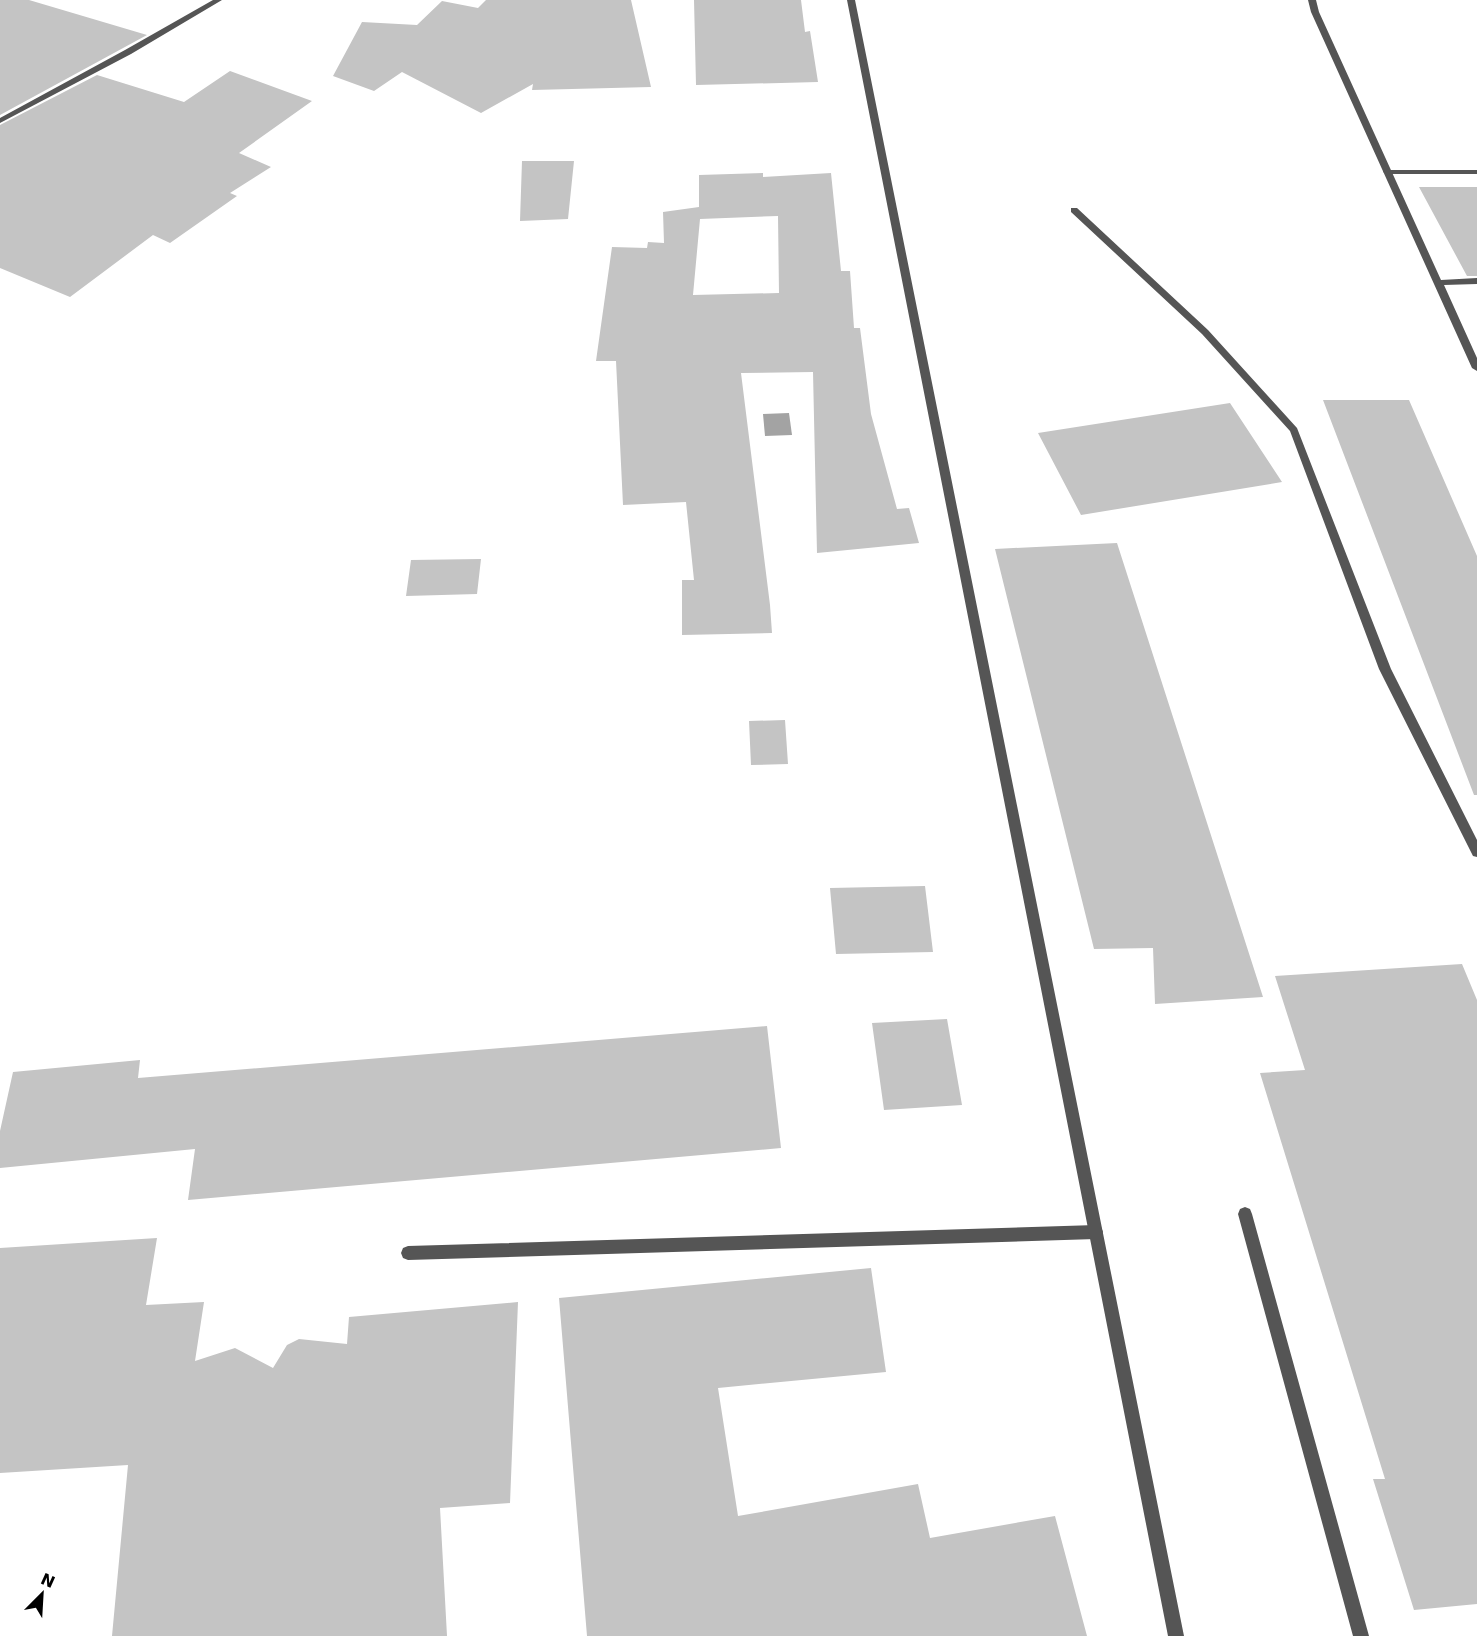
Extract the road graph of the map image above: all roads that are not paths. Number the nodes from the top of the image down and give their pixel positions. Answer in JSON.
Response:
{"nodes":[{"id":1,"x":218,"y":0,"type":"edge"},
{"id":2,"x":851,"y":0,"type":"edge"},
{"id":3,"x":1312,"y":0,"type":"edge"},
{"id":4,"x":0,"y":121,"type":"edge"},
{"id":5,"x":1387,"y":172,"type":"junction"},
{"id":6,"x":1477,"y":172,"type":"edge"},
{"id":7,"x":1074,"y":210,"type":"dead end"},
{"id":8,"x":1477,"y":281,"type":"edge"},
{"id":9,"x":1439,"y":283,"type":"junction"},
{"id":10,"x":1477,"y":368,"type":"edge"},
{"id":11,"x":1477,"y":852,"type":"edge"},
{"id":12,"x":1245,"y":1214,"type":"dead end"},
{"id":13,"x":1096,"y":1232,"type":"junction"},
{"id":14,"x":408,"y":1253,"type":"dead end"},
{"id":15,"x":1176,"y":1636,"type":"edge"},
{"id":16,"x":1361,"y":1636,"type":"edge"}],
"edges":[{"from":1,"to":4,"type":"street"},
{"from":2,"to":13,"type":"street"},
{"from":3,"to":5,"type":"street"},
{"from":5,"to":6,"type":"street"},
{"from":5,"to":9,"type":"street"},
{"from":7,"to":11,"type":"street"},
{"from":8,"to":9,"type":"street"},
{"from":9,"to":10,"type":"street"},
{"from":12,"to":16,"type":"street"},
{"from":13,"to":14,"type":"street"},
{"from":13,"to":15,"type":"street"}]}
